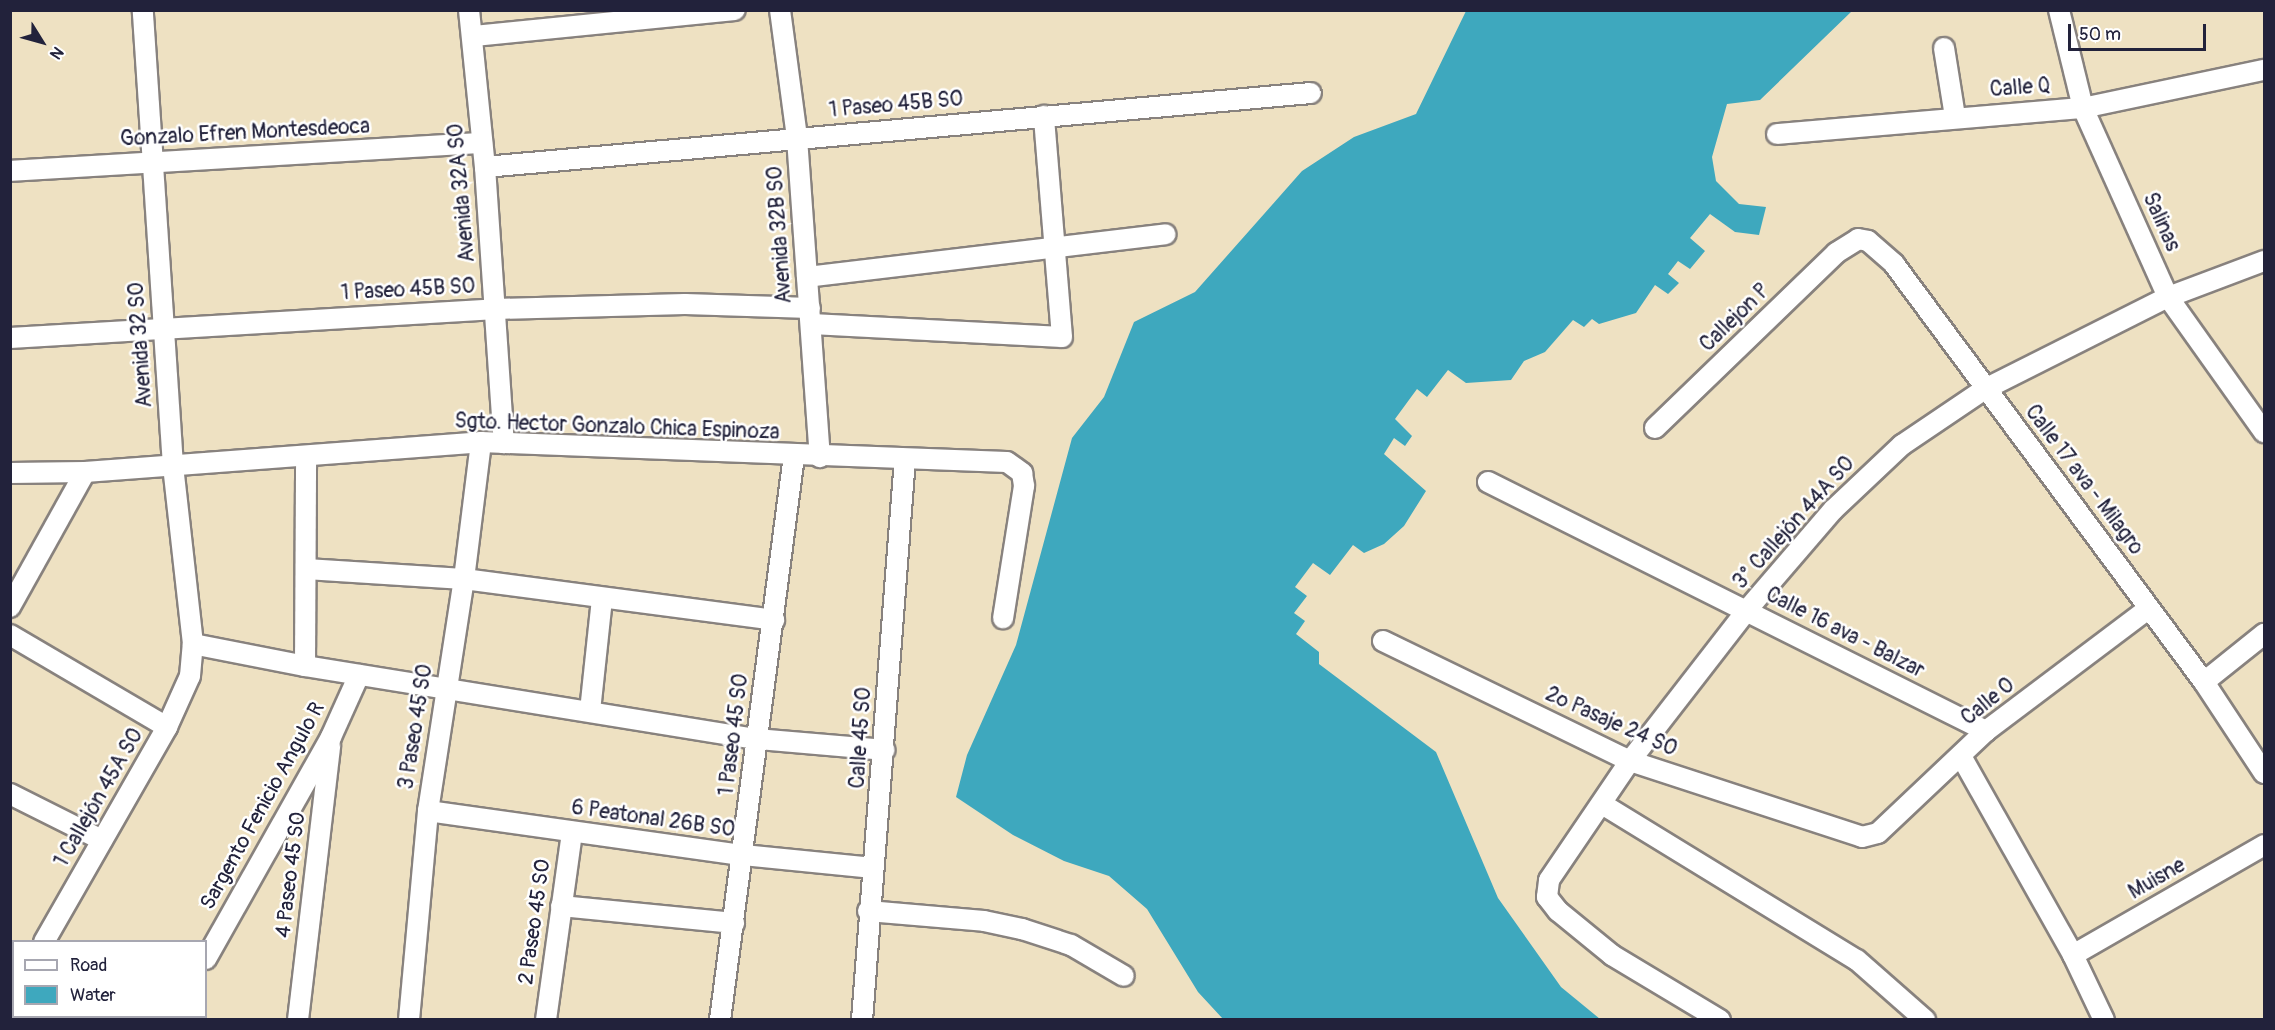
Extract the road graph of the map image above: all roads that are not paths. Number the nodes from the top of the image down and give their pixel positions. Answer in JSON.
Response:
{"nodes":[{"id":1,"x":143,"y":10,"type":"edge"},
{"id":2,"x":470,"y":10,"type":"edge"},
{"id":3,"x":735,"y":10,"type":"edge"},
{"id":4,"x":780,"y":10,"type":"edge"},
{"id":5,"x":2060,"y":10,"type":"edge"},
{"id":6,"x":474,"y":36,"type":"junction"},
{"id":7,"x":1944,"y":48,"type":"dead end"},
{"id":8,"x":2265,"y":70,"type":"edge"},
{"id":9,"x":1311,"y":93,"type":"dead end"},
{"id":10,"x":2083,"y":108,"type":"junction"},
{"id":11,"x":1044,"y":116,"type":"junction"},
{"id":12,"x":1954,"y":117,"type":"junction"},
{"id":13,"x":1777,"y":134,"type":"dead end"},
{"id":14,"x":797,"y":138,"type":"junction"},
{"id":15,"x":482,"y":143,"type":"junction"},
{"id":16,"x":153,"y":163,"type":"junction"},
{"id":17,"x":485,"y":167,"type":"junction"},
{"id":18,"x":10,"y":171,"type":"edge"},
{"id":19,"x":1165,"y":234,"type":"dead end"},
{"id":20,"x":1848,"y":243,"type":"joint"},
{"id":21,"x":1058,"y":248,"type":"junction"},
{"id":22,"x":2265,"y":261,"type":"edge"},
{"id":23,"x":807,"y":277,"type":"junction"},
{"id":24,"x":2168,"y":297,"type":"junction"},
{"id":25,"x":496,"y":309,"type":"junction"},
{"id":26,"x":811,"y":316,"type":"junction"},
{"id":27,"x":164,"y":329,"type":"junction"},
{"id":28,"x":10,"y":338,"type":"edge"},
{"id":29,"x":1985,"y":389,"type":"junction"},
{"id":30,"x":1655,"y":428,"type":"dead end"},
{"id":31,"x":2265,"y":432,"type":"edge"},
{"id":32,"x":481,"y":442,"type":"junction"},
{"id":33,"x":504,"y":444,"type":"junction"},
{"id":34,"x":794,"y":456,"type":"junction"},
{"id":35,"x":306,"y":457,"type":"junction"},
{"id":36,"x":820,"y":458,"type":"junction"},
{"id":37,"x":905,"y":459,"type":"junction"},
{"id":38,"x":173,"y":466,"type":"junction"},
{"id":39,"x":85,"y":472,"type":"junction"},
{"id":40,"x":10,"y":473,"type":"edge"},
{"id":41,"x":1488,"y":482,"type":"dead end"},
{"id":42,"x":306,"y":569,"type":"junction"},
{"id":43,"x":465,"y":579,"type":"junction"},
{"id":44,"x":602,"y":599,"type":"junction"},
{"id":45,"x":11,"y":606,"type":"edge"},
{"id":46,"x":2149,"y":608,"type":"junction"},
{"id":47,"x":1747,"y":610,"type":"junction"},
{"id":48,"x":1003,"y":618,"type":"dead end"},
{"id":49,"x":774,"y":620,"type":"junction"},
{"id":50,"x":2265,"y":634,"type":"edge"},
{"id":51,"x":10,"y":635,"type":"edge"},
{"id":52,"x":1383,"y":640,"type":"dead end"},
{"id":53,"x":193,"y":644,"type":"junction"},
{"id":54,"x":305,"y":666,"type":"junction"},
{"id":55,"x":359,"y":675,"type":"junction"},
{"id":56,"x":190,"y":676,"type":"joint"},
{"id":57,"x":2204,"y":682,"type":"junction"},
{"id":58,"x":445,"y":690,"type":"junction"},
{"id":59,"x":590,"y":711,"type":"junction"},
{"id":60,"x":167,"y":727,"type":"junction"},
{"id":61,"x":1986,"y":731,"type":"junction"},
{"id":62,"x":331,"y":737,"type":"junction"},
{"id":63,"x":757,"y":739,"type":"junction"},
{"id":64,"x":885,"y":750,"type":"junction"},
{"id":65,"x":1961,"y":756,"type":"junction"},
{"id":66,"x":1630,"y":761,"type":"junction"},
{"id":67,"x":2265,"y":773,"type":"edge"},
{"id":68,"x":10,"y":794,"type":"edge"},
{"id":69,"x":1602,"y":804,"type":"junction"},
{"id":70,"x":428,"y":811,"type":"junction"},
{"id":71,"x":572,"y":832,"type":"junction"},
{"id":72,"x":1862,"y":837,"type":"joint"},
{"id":73,"x":102,"y":840,"type":"junction"},
{"id":74,"x":2265,"y":845,"type":"edge"},
{"id":75,"x":744,"y":855,"type":"junction"},
{"id":76,"x":873,"y":868,"type":"junction"},
{"id":77,"x":561,"y":906,"type":"junction"},
{"id":78,"x":868,"y":911,"type":"junction"},
{"id":79,"x":734,"y":923,"type":"junction"},
{"id":80,"x":45,"y":940,"type":"edge"},
{"id":81,"x":2073,"y":955,"type":"junction"},
{"id":82,"x":207,"y":957,"type":"edge"},
{"id":83,"x":1124,"y":976,"type":"dead end"},
{"id":84,"x":298,"y":1020,"type":"edge"},
{"id":85,"x":409,"y":1020,"type":"edge"},
{"id":86,"x":546,"y":1020,"type":"edge"},
{"id":87,"x":720,"y":1020,"type":"edge"},
{"id":88,"x":862,"y":1020,"type":"edge"},
{"id":89,"x":1720,"y":1020,"type":"edge"},
{"id":90,"x":1925,"y":1020,"type":"edge"},
{"id":91,"x":2104,"y":1020,"type":"edge"}],
"edges":[{"from":1,"to":16,"type":"street","name":"Avenida 32 SO"},
{"from":2,"to":6,"type":"street","name":"Avenida 32A SO"},
{"from":3,"to":6,"type":"street"},
{"from":4,"to":14,"type":"street","name":"Avenida 32B SO"},
{"from":5,"to":10,"type":"street","name":"Salinas"},
{"from":6,"to":15,"type":"street","name":"Avenida 32A SO"},
{"from":7,"to":12,"type":"street"},
{"from":8,"to":10,"type":"street","name":"Calle Q"},
{"from":9,"to":11,"type":"street","name":"1 Paseo 45B SO"},
{"from":10,"to":12,"type":"street","name":"Calle Q"},
{"from":10,"to":24,"type":"street","name":"Salinas"},
{"from":11,"to":14,"type":"street","name":"1 Paseo 45B SO"},
{"from":11,"to":21,"type":"street"},
{"from":12,"to":13,"type":"street","name":"Calle Q"},
{"from":14,"to":17,"type":"street","name":"1 Paseo 45B SO"},
{"from":14,"to":23,"type":"street","name":"Avenida 32B SO"},
{"from":15,"to":16,"type":"street","name":"Gonzalo Efren Montesdeoca"},
{"from":15,"to":17,"type":"street","name":"Avenida 32A SO"},
{"from":16,"to":18,"type":"street","name":"Gonzalo Efren Montesdeoca"},
{"from":16,"to":27,"type":"street","name":"Avenida 32 SO"},
{"from":17,"to":25,"type":"street","name":"Avenida 32A SO"},
{"from":19,"to":21,"type":"street"},
{"from":20,"to":29,"type":"street","name":"Calle 17 ava - Milagro"},
{"from":20,"to":30,"type":"street","name":"Callejon P"},
{"from":21,"to":23,"type":"street"},
{"from":21,"to":26,"type":"street","name":"1 Paseo 45B SO"},
{"from":22,"to":24,"type":"street","name":"3° Callejón 44A SO"},
{"from":23,"to":26,"type":"street","name":"Avenida 32B SO"},
{"from":24,"to":29,"type":"street","name":"3° Callejón 44A SO"},
{"from":24,"to":31,"type":"street","name":"Salinas"},
{"from":25,"to":26,"type":"street","name":"1 Paseo 45B SO"},
{"from":25,"to":27,"type":"street","name":"1 Paseo 45B SO"},
{"from":25,"to":33,"type":"street","name":"Avenida 32A SO"},
{"from":26,"to":36,"type":"street","name":"Avenida 32B SO"},
{"from":27,"to":28,"type":"street","name":"1 Paseo 45B SO"},
{"from":27,"to":38,"type":"street","name":"Avenida 32 SO"},
{"from":29,"to":46,"type":"street","name":"Calle 17 ava - Milagro"},
{"from":29,"to":47,"type":"street","name":"3° Callejón 44A SO"},
{"from":32,"to":33,"type":"street","name":"Sgto. Hector Gonzalo Chica Espinoza"},
{"from":32,"to":35,"type":"street","name":"Sgto. Hector Gonzalo Chica Espinoza"},
{"from":32,"to":43,"type":"street","name":"3 Paseo 45 SO"},
{"from":33,"to":34,"type":"street","name":"Sgto. Hector Gonzalo Chica Espinoza"},
{"from":34,"to":36,"type":"street","name":"Sgto. Hector Gonzalo Chica Espinoza"},
{"from":34,"to":49,"type":"street","name":"1 Paseo 45 SO"},
{"from":35,"to":38,"type":"street","name":"Sgto. Hector Gonzalo Chica Espinoza"},
{"from":35,"to":42,"type":"street"},
{"from":36,"to":37,"type":"street","name":"Sgto. Hector Gonzalo Chica Espinoza"},
{"from":37,"to":48,"type":"street","name":"Sgto. Hector Gonzalo Chica Espinoza"},
{"from":37,"to":64,"type":"street","name":"Calle 45 SO"},
{"from":38,"to":39,"type":"street","name":"Sgto. Hector Gonzalo Chica Espinoza"},
{"from":38,"to":53,"type":"street","name":"Avenida 32 SO"},
{"from":39,"to":40,"type":"street","name":"Sgto. Hector Gonzalo Chica Espinoza"},
{"from":39,"to":45,"type":"street"},
{"from":41,"to":47,"type":"street","name":"Calle 16 ava - Balzar"},
{"from":42,"to":43,"type":"street"},
{"from":42,"to":54,"type":"street"},
{"from":43,"to":44,"type":"street"},
{"from":43,"to":58,"type":"street","name":"3 Paseo 45 SO"},
{"from":44,"to":49,"type":"street"},
{"from":44,"to":59,"type":"street"},
{"from":46,"to":57,"type":"street","name":"Calle 17 ava - Milagro"},
{"from":46,"to":61,"type":"street","name":"Calle O"},
{"from":47,"to":61,"type":"street","name":"Calle 16 ava - Balzar"},
{"from":47,"to":66,"type":"street","name":"3° Callejón 44A SO"},
{"from":49,"to":63,"type":"street","name":"1 Paseo 45 SO"},
{"from":50,"to":57,"type":"street"},
{"from":51,"to":60,"type":"street"},
{"from":52,"to":66,"type":"street","name":"2º Pasaje 24 SO"},
{"from":53,"to":54,"type":"street"},
{"from":53,"to":56,"type":"street","name":"Avenida 32 SO"},
{"from":54,"to":55,"type":"street"},
{"from":55,"to":58,"type":"street"},
{"from":55,"to":62,"type":"street","name":"Sargento Fenicio Angulo R"},
{"from":56,"to":60,"type":"street","name":"1 Callejón 45A SO"},
{"from":57,"to":67,"type":"street","name":"Calle 17 ava - Milagro"},
{"from":58,"to":59,"type":"street"},
{"from":58,"to":70,"type":"street","name":"3 Paseo 45 SO"},
{"from":59,"to":63,"type":"street"},
{"from":60,"to":73,"type":"street","name":"1 Callejón 45A SO"},
{"from":61,"to":65,"type":"street","name":"Calle O"},
{"from":62,"to":82,"type":"street","name":"Sargento Fenicio Angulo R"},
{"from":62,"to":84,"type":"street","name":"4 Paseo 45 SO"},
{"from":63,"to":64,"type":"street"},
{"from":63,"to":75,"type":"street","name":"1 Paseo 45 SO"},
{"from":64,"to":76,"type":"street","name":"Calle 45 SO"},
{"from":65,"to":72,"type":"street","name":"Calle O"},
{"from":65,"to":81,"type":"street"},
{"from":66,"to":69,"type":"street","name":"3° Callejón 44A SO"},
{"from":66,"to":72,"type":"street","name":"2º Pasaje 24 SO"},
{"from":68,"to":73,"type":"street"},
{"from":69,"to":89,"type":"street","name":"3° Callejón 44A SO"},
{"from":69,"to":90,"type":"street"},
{"from":70,"to":71,"type":"street","name":"6 Peatonal 26B SO"},
{"from":70,"to":85,"type":"street","name":"3 Paseo 45 SO"},
{"from":71,"to":75,"type":"street","name":"6 Peatonal 26B SO"},
{"from":71,"to":77,"type":"street","name":"2 Paseo 45 SO"},
{"from":73,"to":80,"type":"street","name":"1 Callejón 45A SO"},
{"from":74,"to":81,"type":"street","name":"Muisne"},
{"from":75,"to":76,"type":"street","name":"6 Peatonal 26B SO"},
{"from":75,"to":79,"type":"street","name":"1 Paseo 45 SO"},
{"from":76,"to":78,"type":"street","name":"Calle 45 SO"},
{"from":77,"to":79,"type":"street"},
{"from":77,"to":86,"type":"street","name":"2 Paseo 45 SO"},
{"from":78,"to":83,"type":"street"},
{"from":78,"to":88,"type":"street","name":"Calle 45 SO"},
{"from":79,"to":87,"type":"street","name":"1 Paseo 45 SO"},
{"from":81,"to":91,"type":"street"}]}
